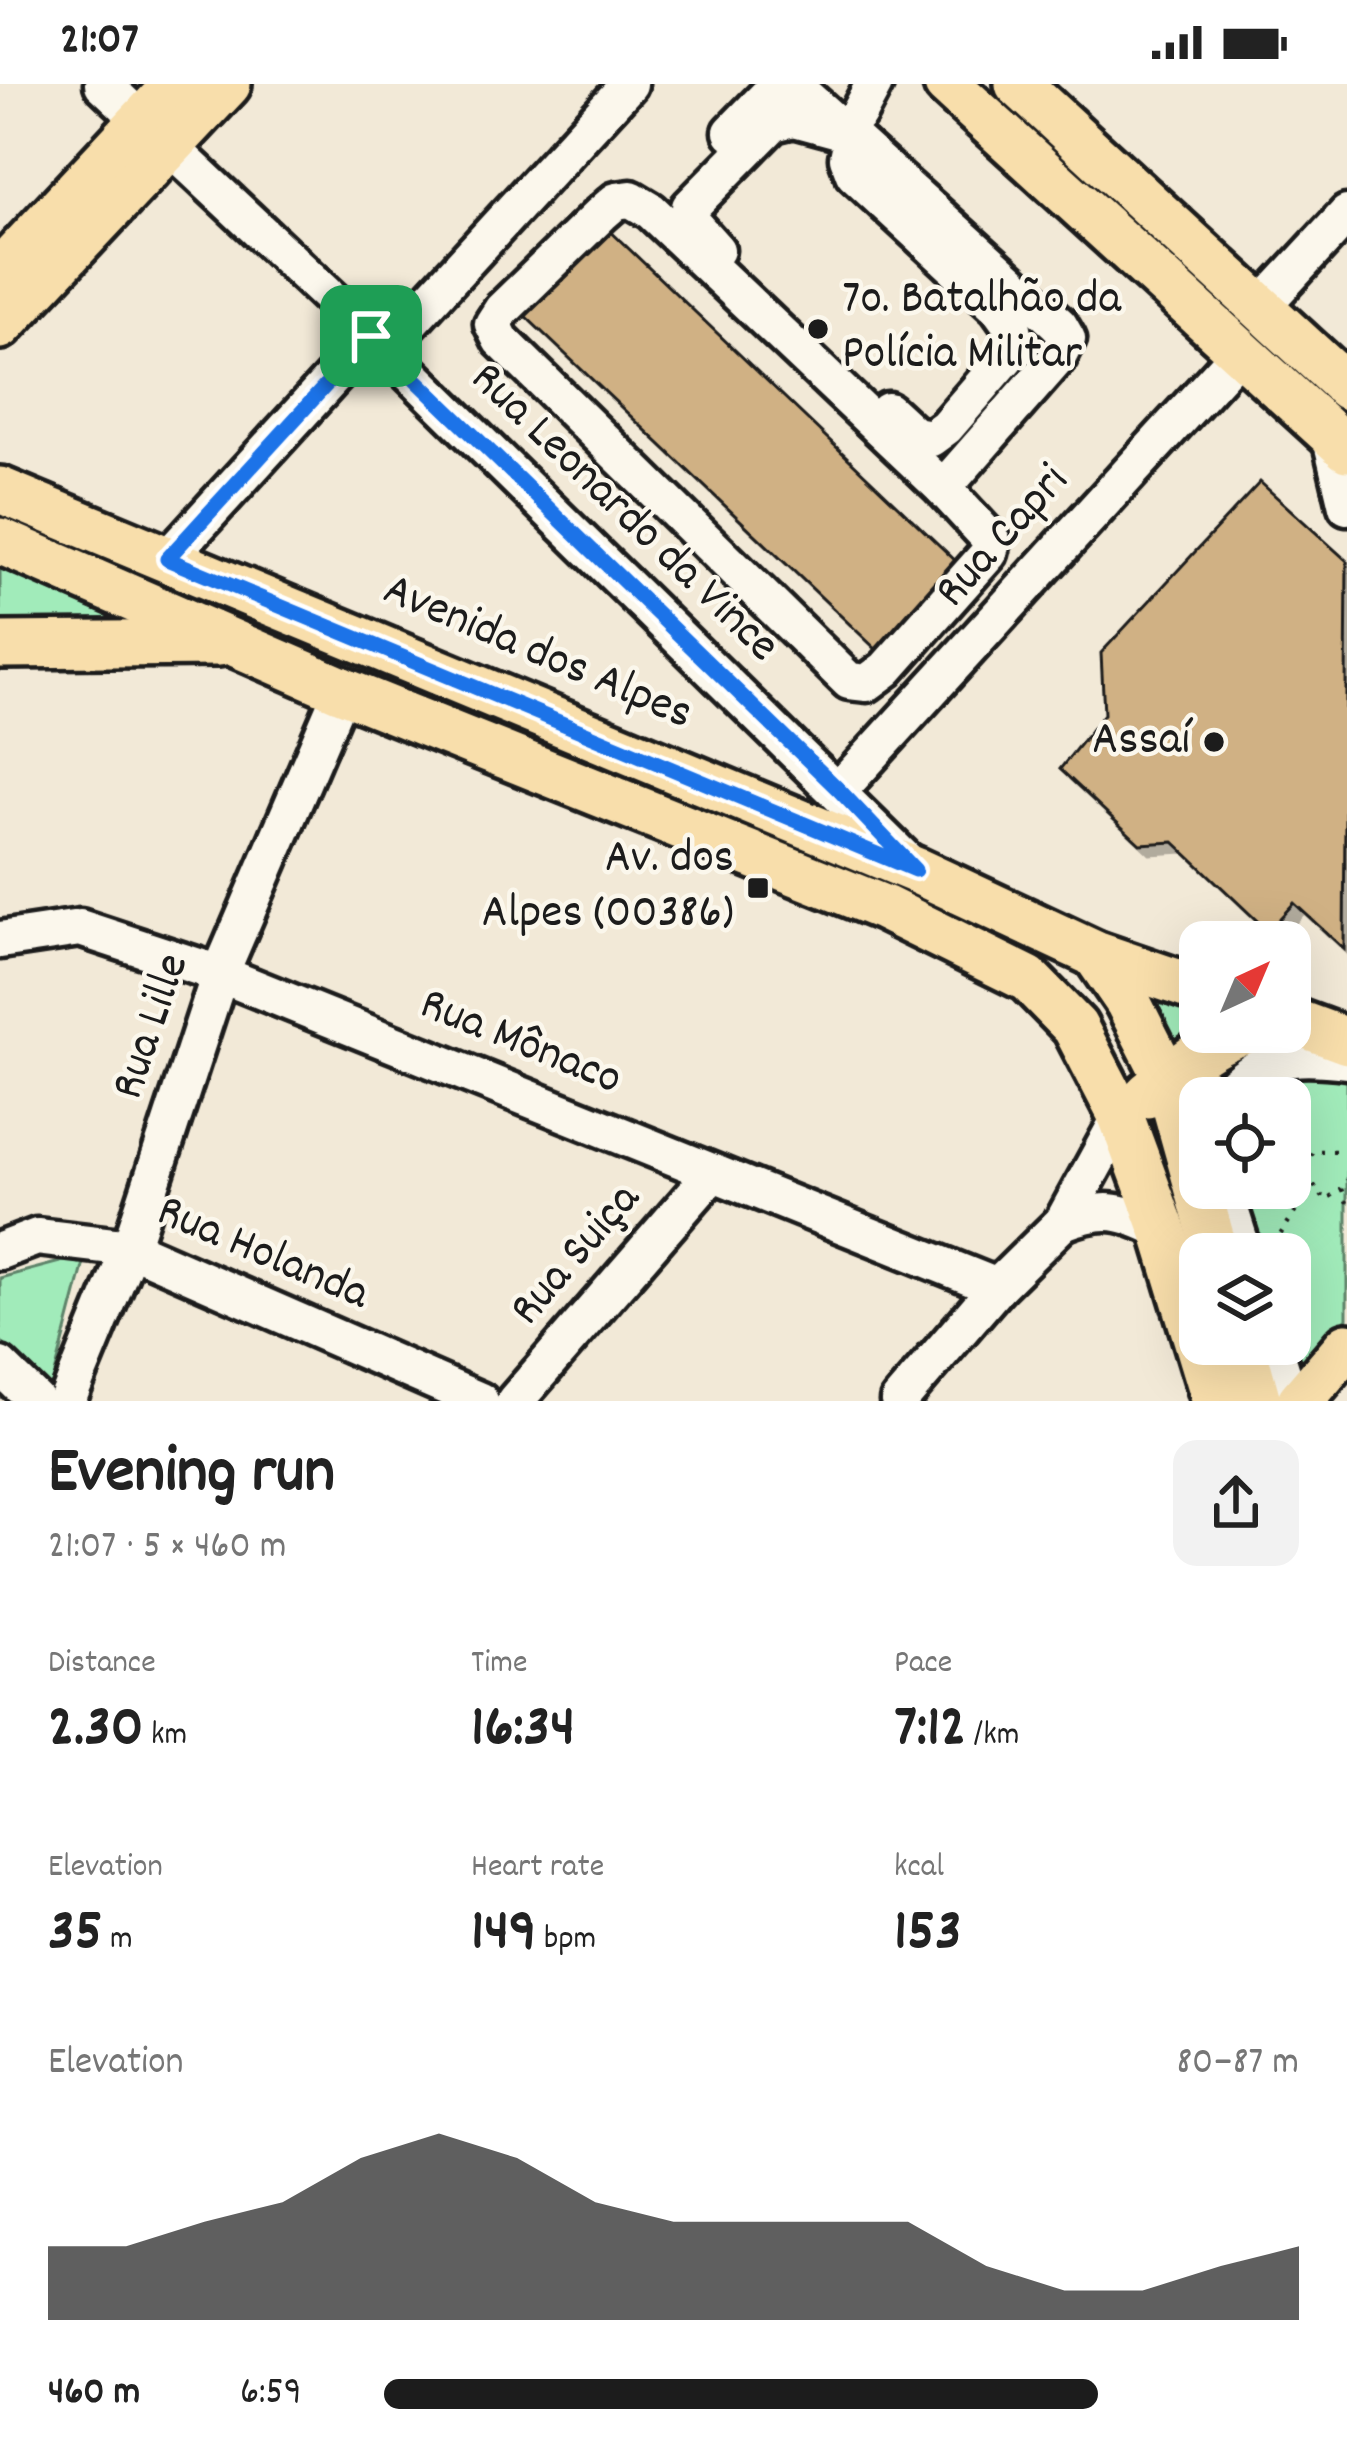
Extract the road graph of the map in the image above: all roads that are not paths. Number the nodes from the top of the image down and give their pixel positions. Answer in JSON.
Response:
{"nodes":[{"id":1,"x":103,"y":84,"type":"edge"},
{"id":2,"x":176,"y":84,"type":"edge"},
{"id":3,"x":228,"y":84,"type":"edge"},
{"id":4,"x":629,"y":84,"type":"edge"},
{"id":5,"x":874,"y":84,"type":"edge"},
{"id":6,"x":947,"y":84,"type":"edge"},
{"id":7,"x":1018,"y":84,"type":"edge"},
{"id":8,"x":156,"y":134,"type":"junction"},
{"id":9,"x":847,"y":135,"type":"junction"},
{"id":10,"x":651,"y":212,"type":"junction"},
{"id":11,"x":1347,"y":214,"type":"edge"},
{"id":12,"x":0,"y":272,"type":"edge"},
{"id":13,"x":1262,"y":306,"type":"junction"},
{"id":14,"x":0,"y":326,"type":"edge"},
{"id":15,"x":378,"y":343,"type":"junction"},
{"id":16,"x":1241,"y":351,"type":"junction"},
{"id":17,"x":1347,"y":387,"type":"edge"},
{"id":18,"x":1339,"y":442,"type":"edge"},
{"id":19,"x":943,"y":488,"type":"junction"},
{"id":20,"x":0,"y":490,"type":"edge"},
{"id":21,"x":1347,"y":506,"type":"edge"},
{"id":22,"x":0,"y":541,"type":"edge"},
{"id":23,"x":167,"y":559,"type":"junction"},
{"id":24,"x":241,"y":643,"type":"junction"},
{"id":25,"x":0,"y":645,"type":"edge"},
{"id":26,"x":342,"y":690,"type":"junction"},
{"id":27,"x":839,"y":790,"type":"junction"},
{"id":28,"x":915,"y":870,"type":"junction"},
{"id":29,"x":0,"y":940,"type":"edge"},
{"id":30,"x":1095,"y":954,"type":"junction"},
{"id":31,"x":220,"y":974,"type":"junction"},
{"id":32,"x":1179,"y":983,"type":"edge"},
{"id":33,"x":1311,"y":1029,"type":"edge"},
{"id":34,"x":1347,"y":1041,"type":"edge"},
{"id":35,"x":1203,"y":1053,"type":"edge"},
{"id":36,"x":1347,"y":1060,"type":"edge"},
{"id":37,"x":1246,"y":1077,"type":"edge"},
{"id":38,"x":1167,"y":1079,"type":"junction"},
{"id":39,"x":1121,"y":1116,"type":"junction"},
{"id":40,"x":712,"y":1174,"type":"junction"},
{"id":41,"x":1063,"y":1222,"type":"junction"},
{"id":42,"x":1163,"y":1230,"type":"junction"},
{"id":43,"x":1210,"y":1233,"type":"edge"},
{"id":44,"x":130,"y":1248,"type":"junction"},
{"id":45,"x":0,"y":1251,"type":"edge"},
{"id":46,"x":997,"y":1287,"type":"junction"},
{"id":47,"x":1347,"y":1346,"type":"edge"},
{"id":48,"x":1248,"y":1365,"type":"edge"},
{"id":49,"x":1281,"y":1365,"type":"edge"},
{"id":50,"x":0,"y":1366,"type":"edge"},
{"id":51,"x":37,"y":1401,"type":"edge"},
{"id":52,"x":68,"y":1401,"type":"edge"},
{"id":53,"x":480,"y":1401,"type":"edge"},
{"id":54,"x":515,"y":1401,"type":"edge"},
{"id":55,"x":899,"y":1401,"type":"edge"},
{"id":56,"x":1215,"y":1401,"type":"edge"},
{"id":57,"x":1258,"y":1401,"type":"edge"},
{"id":58,"x":1295,"y":1401,"type":"edge"}],
"edges":[{"from":1,"to":8,"type":"street","name":"Rua Leonardo da Vince"},
{"from":2,"to":8,"type":"main road"},
{"from":3,"to":8,"type":"main road"},
{"from":4,"to":15,"type":"street"},
{"from":5,"to":9,"type":"street"},
{"from":6,"to":16,"type":"main road"},
{"from":7,"to":13,"type":"main road"},
{"from":8,"to":12,"type":"main road"},
{"from":8,"to":14,"type":"main road"},
{"from":8,"to":15,"type":"street","name":"Rua Leonardo da Vince"},
{"from":9,"to":9,"type":"street"},
{"from":9,"to":10,"type":"street"},
{"from":9,"to":19,"type":"street"},
{"from":10,"to":19,"type":"street"},
{"from":10,"to":19,"type":"street"},
{"from":11,"to":13,"type":"street"},
{"from":13,"to":17,"type":"main road"},
{"from":15,"to":23,"type":"street"},
{"from":15,"to":27,"type":"street","name":"Rua Leonardo da Vince"},
{"from":16,"to":18,"type":"main road"},
{"from":16,"to":27,"type":"street","name":"Rua Capri"},
{"from":18,"to":21,"type":"street"},
{"from":20,"to":23,"type":"main road","name":"Avenida dos Alpes"},
{"from":22,"to":24,"type":"main road"},
{"from":23,"to":28,"type":"main road","name":"Avenida dos Alpes"},
{"from":24,"to":25,"type":"main road"},
{"from":24,"to":26,"type":"main road"},
{"from":26,"to":31,"type":"street","name":"Rua Lille"},
{"from":26,"to":39,"type":"main road"},
{"from":27,"to":28,"type":"street","name":"Rua Leonardo da Vince"},
{"from":28,"to":30,"type":"main road","name":"Avenida dos Alpes"},
{"from":29,"to":31,"type":"street","name":"Rua Mônaco"},
{"from":30,"to":32,"type":"main road","name":"Avenida dos Alpes"},
{"from":30,"to":38,"type":"main road"},
{"from":31,"to":40,"type":"street","name":"Rua Mônaco"},
{"from":31,"to":44,"type":"street","name":"Rua Lille"},
{"from":33,"to":34,"type":"main road"},
{"from":35,"to":38,"type":"main road"},
{"from":36,"to":37,"type":"street"},
{"from":38,"to":39,"type":"main road"},
{"from":38,"to":43,"type":"main road"},
{"from":39,"to":41,"type":"street"},
{"from":39,"to":42,"type":"main road"},
{"from":40,"to":46,"type":"street","name":"Rua Mônaco"},
{"from":40,"to":54,"type":"street","name":"Rua Suiça"},
{"from":41,"to":42,"type":"street"},
{"from":41,"to":46,"type":"street"},
{"from":42,"to":56,"type":"main road"},
{"from":44,"to":45,"type":"street","name":"Rua Holanda"},
{"from":44,"to":52,"type":"street","name":"Rua Lille"},
{"from":44,"to":53,"type":"street","name":"Rua Holanda"},
{"from":46,"to":55,"type":"street"},
{"from":47,"to":58,"type":"main road"},
{"from":48,"to":57,"type":"main road"},
{"from":49,"to":58,"type":"street"},
{"from":50,"to":51,"type":"street"}]}
